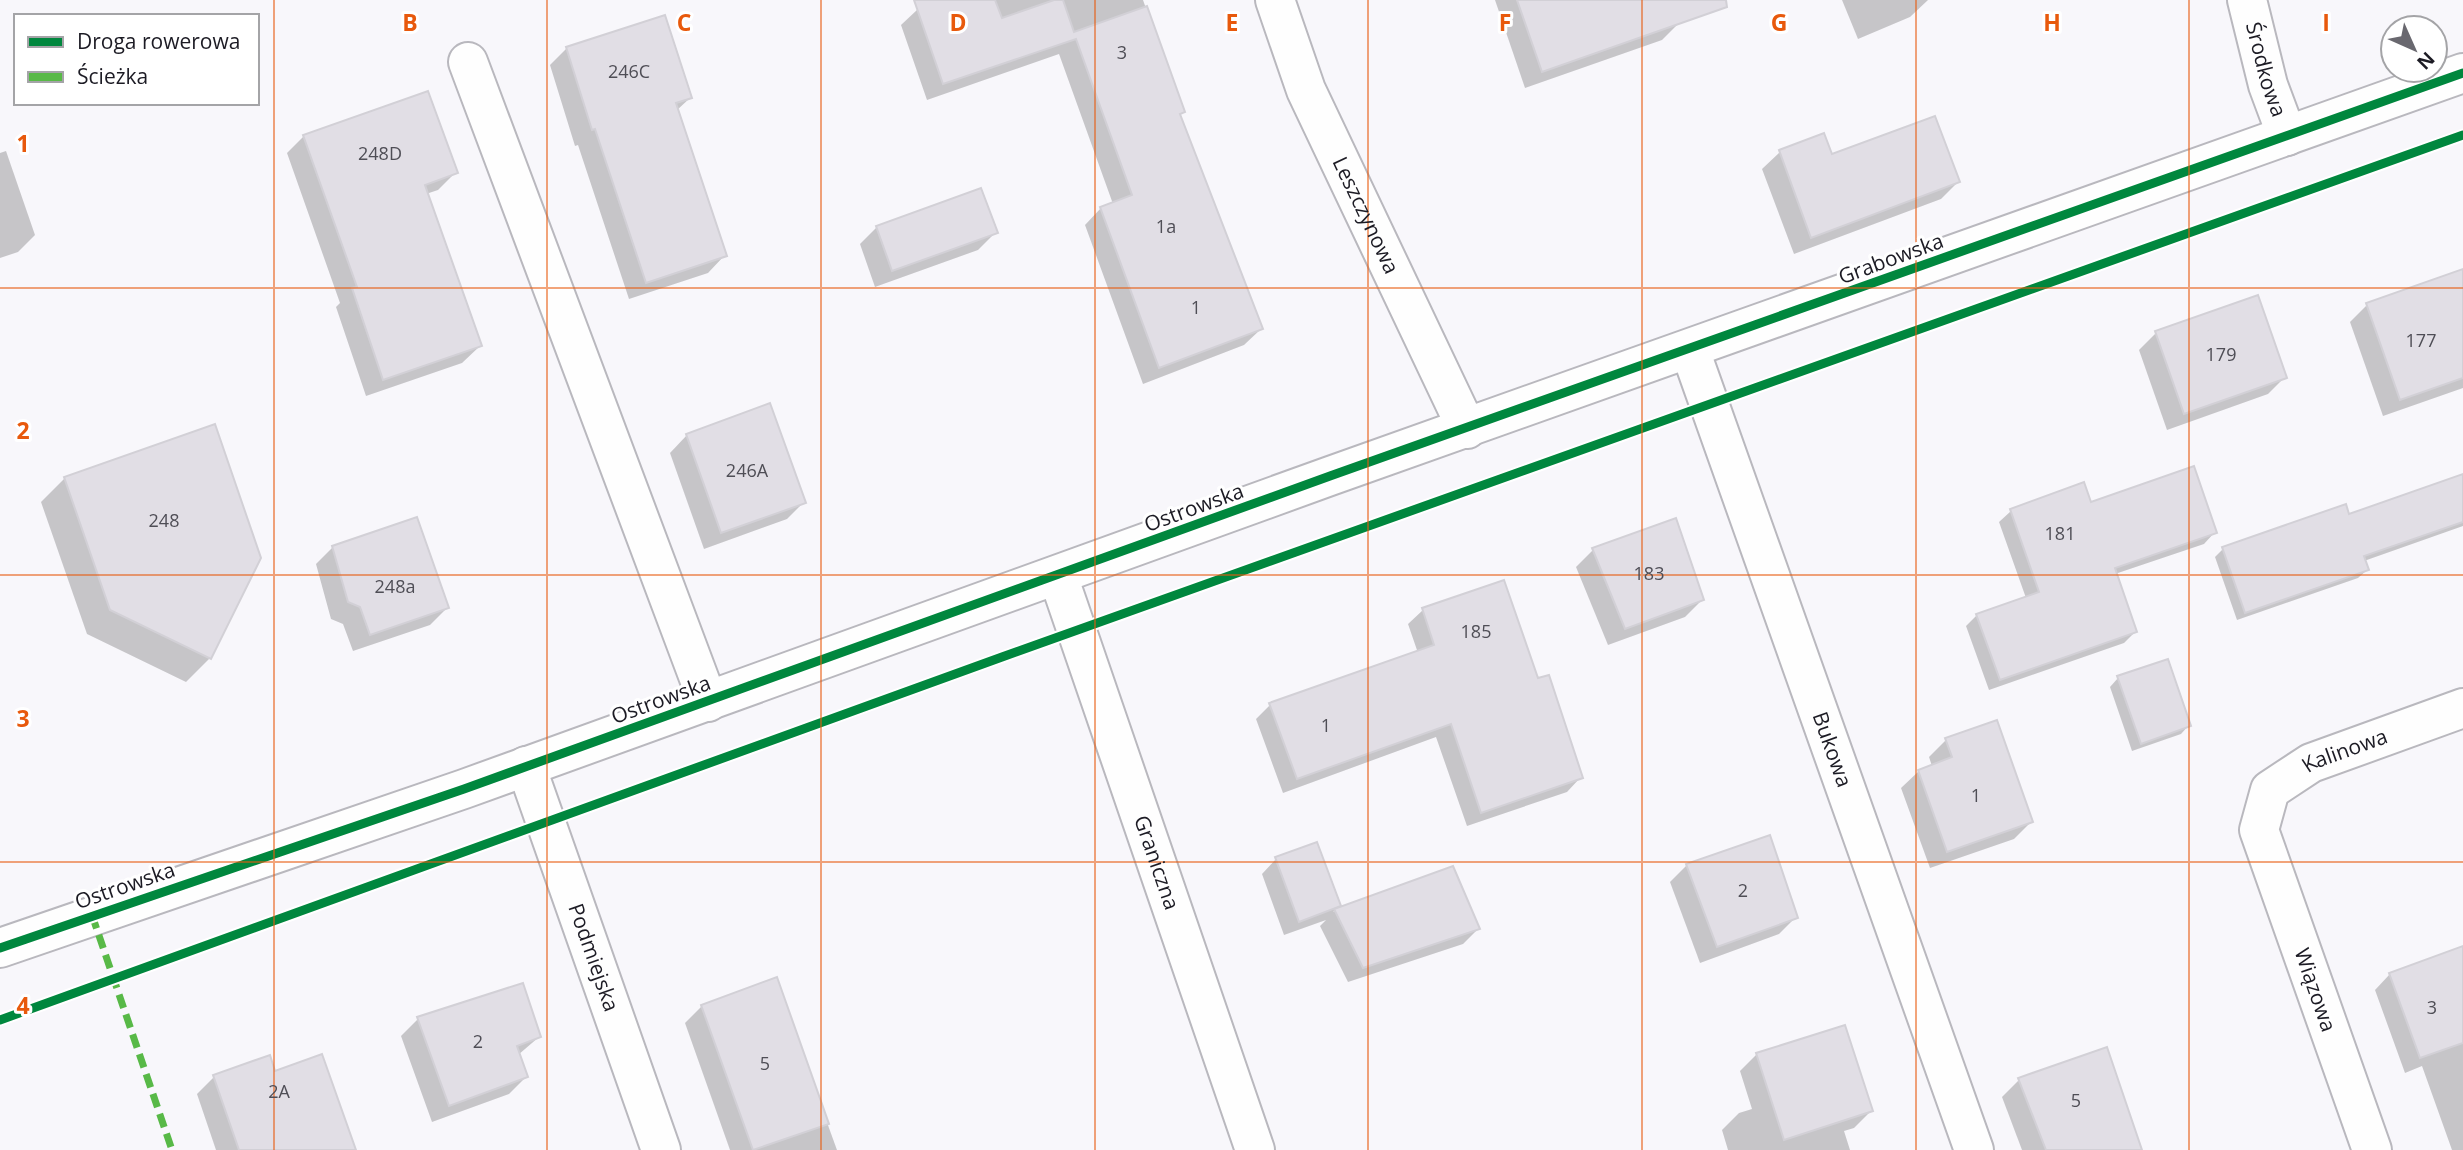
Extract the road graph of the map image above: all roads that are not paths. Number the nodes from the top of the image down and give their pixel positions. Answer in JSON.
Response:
{"nodes":[{"id":1,"x":1275,"y":0,"type":"edge"},
{"id":2,"x":2247,"y":0,"type":"edge"},
{"id":3,"x":468,"y":62,"type":"dead end"},
{"id":4,"x":2463,"y":73,"type":"edge"},
{"id":5,"x":2287,"y":136,"type":"junction"},
{"id":6,"x":1690,"y":349,"type":"junction"},
{"id":7,"x":1467,"y":429,"type":"junction"},
{"id":8,"x":1331,"y":476,"type":"joint"},
{"id":9,"x":1058,"y":576,"type":"junction"},
{"id":10,"x":708,"y":702,"type":"junction"},
{"id":11,"x":2463,"y":708,"type":"edge"},
{"id":12,"x":526,"y":766,"type":"junction"},
{"id":13,"x":2259,"y":830,"type":"joint"},
{"id":14,"x":0,"y":948,"type":"edge"},
{"id":15,"x":661,"y":1150,"type":"edge"},
{"id":16,"x":1255,"y":1150,"type":"edge"},
{"id":17,"x":1974,"y":1150,"type":"edge"},
{"id":18,"x":2372,"y":1150,"type":"edge"}],
"edges":[{"from":1,"to":7,"type":"street","name":"Leszczynowa"},
{"from":2,"to":5,"type":"street","name":"Środkowa"},
{"from":3,"to":10,"type":"street"},
{"from":4,"to":5,"type":"street","name":"Grabowska"},
{"from":5,"to":6,"type":"street","name":"Grabowska"},
{"from":6,"to":7,"type":"street","name":"Grabowska"},
{"from":6,"to":17,"type":"street","name":"Bukowa"},
{"from":7,"to":8,"type":"street","name":"Grabowska"},
{"from":8,"to":9,"type":"street","name":"Ostrowska"},
{"from":9,"to":10,"type":"street","name":"Ostrowska"},
{"from":9,"to":16,"type":"street","name":"Graniczna"},
{"from":10,"to":12,"type":"street","name":"Ostrowska"},
{"from":11,"to":13,"type":"street","name":"Kalinowa"},
{"from":12,"to":14,"type":"street","name":"Ostrowska"},
{"from":12,"to":15,"type":"street","name":"Podmiejska"},
{"from":13,"to":18,"type":"street","name":"Wiązowa"}]}
